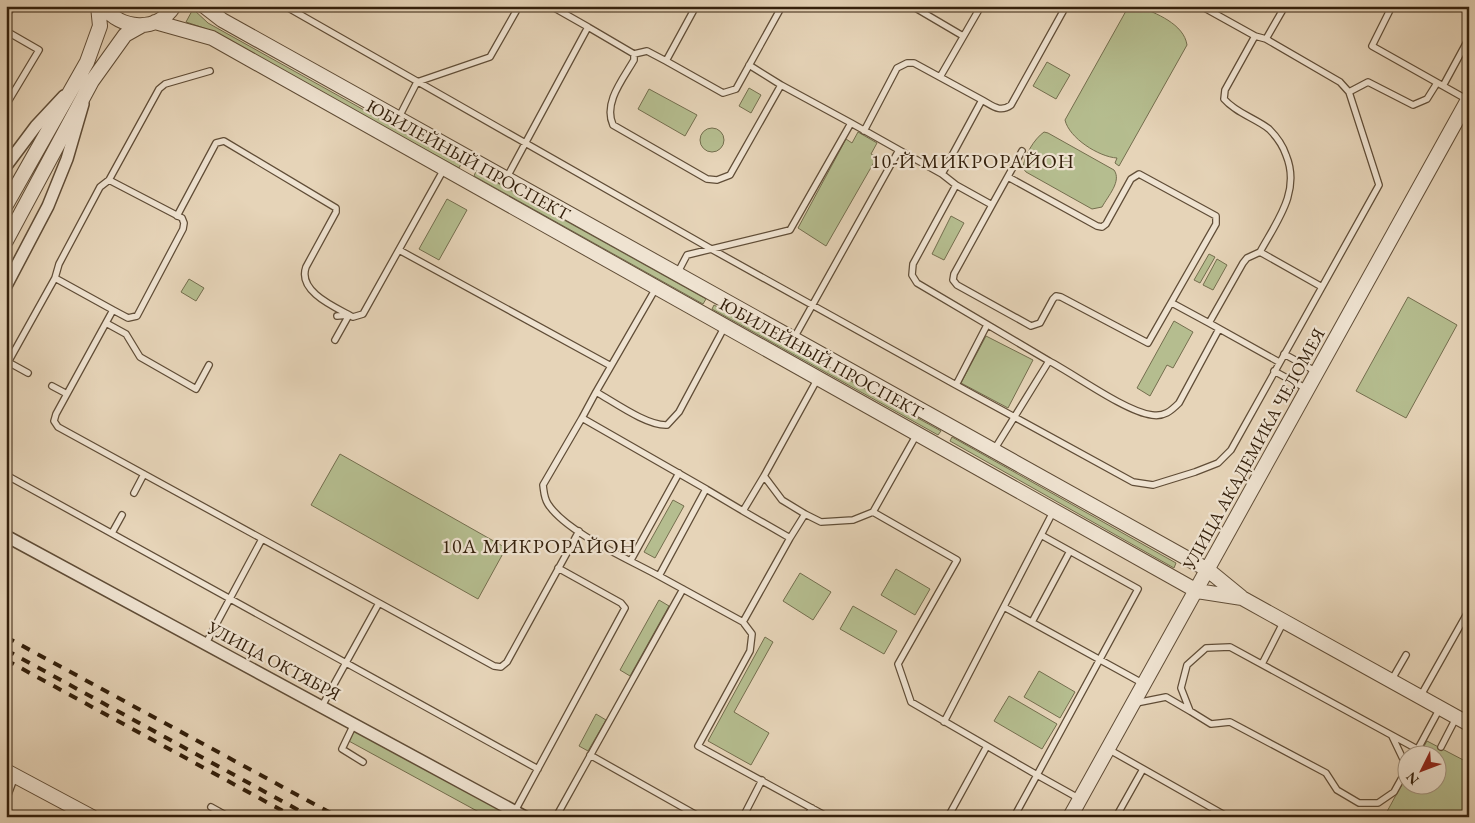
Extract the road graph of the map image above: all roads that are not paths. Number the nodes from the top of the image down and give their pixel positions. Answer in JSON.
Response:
{"nodes":[{"id":1,"x":98,"y":6,"type":"edge"},
{"id":2,"x":104,"y":6,"type":"edge"},
{"id":3,"x":174,"y":6,"type":"edge"},
{"id":4,"x":204,"y":6,"type":"edge"},
{"id":5,"x":285,"y":6,"type":"edge"},
{"id":6,"x":406,"y":6,"type":"edge"},
{"id":7,"x":422,"y":6,"type":"edge"},
{"id":8,"x":519,"y":6,"type":"edge"},
{"id":9,"x":551,"y":6,"type":"edge"},
{"id":10,"x":696,"y":6,"type":"edge"},
{"id":11,"x":782,"y":6,"type":"edge"},
{"id":12,"x":912,"y":6,"type":"edge"},
{"id":13,"x":981,"y":6,"type":"edge"},
{"id":14,"x":1066,"y":6,"type":"edge"},
{"id":15,"x":1201,"y":6,"type":"edge"},
{"id":16,"x":1284,"y":6,"type":"edge"},
{"id":17,"x":1392,"y":6,"type":"edge"},
{"id":18,"x":12,"y":8,"type":"dead end"},
{"id":19,"x":924,"y":9,"type":"edge"},
{"id":20,"x":6,"y":15,"type":"edge"},
{"id":21,"x":155,"y":22,"type":"junction"},
{"id":22,"x":141,"y":26,"type":"junction"},
{"id":23,"x":588,"y":27,"type":"junction"},
{"id":24,"x":6,"y":31,"type":"edge"},
{"id":25,"x":964,"y":36,"type":"junction"},
{"id":26,"x":1255,"y":36,"type":"junction"},
{"id":27,"x":1469,"y":38,"type":"edge"},
{"id":28,"x":1266,"y":39,"type":"junction"},
{"id":29,"x":634,"y":54,"type":"junction"},
{"id":30,"x":666,"y":61,"type":"junction"},
{"id":31,"x":749,"y":66,"type":"junction"},
{"id":32,"x":210,"y":71,"type":"dead end"},
{"id":33,"x":940,"y":77,"type":"junction"},
{"id":34,"x":417,"y":82,"type":"junction"},
{"id":35,"x":1440,"y":84,"type":"junction"},
{"id":36,"x":781,"y":85,"type":"junction"},
{"id":37,"x":81,"y":86,"type":"junction"},
{"id":38,"x":1349,"y":92,"type":"junction"},
{"id":39,"x":1468,"y":99,"type":"edge"},
{"id":40,"x":982,"y":100,"type":"junction"},
{"id":41,"x":6,"y":105,"type":"edge"},
{"id":42,"x":398,"y":118,"type":"junction"},
{"id":43,"x":851,"y":123,"type":"junction"},
{"id":44,"x":864,"y":130,"type":"junction"},
{"id":45,"x":525,"y":143,"type":"junction"},
{"id":46,"x":899,"y":150,"type":"junction"},
{"id":47,"x":1022,"y":152,"type":"dead end"},
{"id":48,"x":6,"y":166,"type":"edge"},
{"id":49,"x":444,"y":169,"type":"junction"},
{"id":50,"x":942,"y":174,"type":"junction"},
{"id":51,"x":1008,"y":177,"type":"junction"},
{"id":52,"x":506,"y":179,"type":"junction"},
{"id":53,"x":109,"y":180,"type":"junction"},
{"id":54,"x":956,"y":185,"type":"junction"},
{"id":55,"x":6,"y":205,"type":"edge"},
{"id":56,"x":992,"y":206,"type":"junction"},
{"id":57,"x":177,"y":216,"type":"junction"},
{"id":58,"x":6,"y":241,"type":"edge"},
{"id":59,"x":399,"y":250,"type":"junction"},
{"id":60,"x":713,"y":250,"type":"junction"},
{"id":61,"x":1260,"y":252,"type":"junction"},
{"id":62,"x":677,"y":274,"type":"junction"},
{"id":63,"x":54,"y":278,"type":"junction"},
{"id":64,"x":6,"y":286,"type":"edge"},
{"id":65,"x":1322,"y":287,"type":"junction"},
{"id":66,"x":656,"y":288,"type":"junction"},
{"id":67,"x":1172,"y":303,"type":"junction"},
{"id":68,"x":812,"y":306,"type":"junction"},
{"id":69,"x":113,"y":310,"type":"junction"},
{"id":70,"x":349,"y":315,"type":"junction"},
{"id":71,"x":338,"y":316,"type":"dead end"},
{"id":72,"x":106,"y":323,"type":"junction"},
{"id":73,"x":1209,"y":323,"type":"junction"},
{"id":74,"x":987,"y":325,"type":"junction"},
{"id":75,"x":725,"y":326,"type":"junction"},
{"id":76,"x":1219,"y":329,"type":"junction"},
{"id":77,"x":794,"y":339,"type":"junction"},
{"id":78,"x":335,"y":340,"type":"dead end"},
{"id":79,"x":1284,"y":354,"type":"junction"},
{"id":80,"x":1049,"y":361,"type":"junction"},
{"id":81,"x":1279,"y":362,"type":"junction"},
{"id":82,"x":7,"y":364,"type":"edge"},
{"id":83,"x":209,"y":365,"type":"dead end"},
{"id":84,"x":611,"y":366,"type":"junction"},
{"id":85,"x":1274,"y":371,"type":"junction"},
{"id":86,"x":1317,"y":372,"type":"junction"},
{"id":87,"x":28,"y":373,"type":"dead end"},
{"id":88,"x":818,"y":378,"type":"junction"},
{"id":89,"x":956,"y":385,"type":"junction"},
{"id":90,"x":52,"y":386,"type":"dead end"},
{"id":91,"x":1308,"y":390,"type":"junction"},
{"id":92,"x":596,"y":392,"type":"junction"},
{"id":93,"x":67,"y":394,"type":"junction"},
{"id":94,"x":1014,"y":417,"type":"junction"},
{"id":95,"x":582,"y":418,"type":"junction"},
{"id":96,"x":918,"y":434,"type":"junction"},
{"id":97,"x":994,"y":450,"type":"junction"},
{"id":98,"x":144,"y":474,"type":"junction"},
{"id":99,"x":679,"y":474,"type":"junction"},
{"id":100,"x":6,"y":475,"type":"edge"},
{"id":101,"x":764,"y":476,"type":"junction"},
{"id":102,"x":706,"y":489,"type":"junction"},
{"id":103,"x":134,"y":493,"type":"dead end"},
{"id":104,"x":1054,"y":510,"type":"junction"},
{"id":105,"x":743,"y":511,"type":"junction"},
{"id":106,"x":873,"y":512,"type":"junction"},
{"id":107,"x":805,"y":514,"type":"junction"},
{"id":108,"x":122,"y":515,"type":"dead end"},
{"id":109,"x":579,"y":531,"type":"junction"},
{"id":110,"x":112,"y":533,"type":"junction"},
{"id":111,"x":1041,"y":535,"type":"junction"},
{"id":112,"x":6,"y":536,"type":"edge"},
{"id":113,"x":790,"y":538,"type":"junction"},
{"id":114,"x":262,"y":539,"type":"junction"},
{"id":115,"x":1070,"y":551,"type":"junction"},
{"id":116,"x":630,"y":560,"type":"junction"},
{"id":117,"x":558,"y":568,"type":"junction"},
{"id":118,"x":1208,"y":570,"type":"junction"},
{"id":119,"x":659,"y":576,"type":"junction"},
{"id":120,"x":684,"y":590,"type":"junction"},
{"id":121,"x":1197,"y":591,"type":"junction"},
{"id":122,"x":230,"y":598,"type":"junction"},
{"id":123,"x":1242,"y":598,"type":"junction"},
{"id":124,"x":379,"y":603,"type":"junction"},
{"id":125,"x":1004,"y":607,"type":"junction"},
{"id":126,"x":1469,"y":610,"type":"edge"},
{"id":127,"x":1284,"y":621,"type":"junction"},
{"id":128,"x":743,"y":622,"type":"junction"},
{"id":129,"x":1032,"y":622,"type":"junction"},
{"id":130,"x":205,"y":645,"type":"junction"},
{"id":131,"x":1406,"y":655,"type":"dead end"},
{"id":132,"x":1100,"y":660,"type":"junction"},
{"id":133,"x":346,"y":663,"type":"junction"},
{"id":134,"x":1262,"y":664,"type":"junction"},
{"id":135,"x":1391,"y":680,"type":"junction"},
{"id":136,"x":1144,"y":684,"type":"junction"},
{"id":137,"x":1420,"y":697,"type":"junction"},
{"id":138,"x":1134,"y":703,"type":"junction"},
{"id":139,"x":322,"y":706,"type":"junction"},
{"id":140,"x":1440,"y":708,"type":"junction"},
{"id":141,"x":1190,"y":711,"type":"junction"},
{"id":142,"x":1463,"y":721,"type":"edge"},
{"id":143,"x":944,"y":722,"type":"junction"},
{"id":144,"x":354,"y":724,"type":"junction"},
{"id":145,"x":1392,"y":736,"type":"junction"},
{"id":146,"x":987,"y":746,"type":"junction"},
{"id":147,"x":1412,"y":746,"type":"edge"},
{"id":148,"x":1420,"y":746,"type":"edge"},
{"id":149,"x":1442,"y":746,"type":"edge"},
{"id":150,"x":1108,"y":749,"type":"junction"},
{"id":151,"x":1398,"y":750,"type":"edge"},
{"id":152,"x":590,"y":755,"type":"junction"},
{"id":153,"x":363,"y":762,"type":"dead end"},
{"id":154,"x":538,"y":769,"type":"junction"},
{"id":155,"x":1143,"y":769,"type":"junction"},
{"id":156,"x":10,"y":773,"type":"edge"},
{"id":157,"x":1037,"y":774,"type":"junction"},
{"id":158,"x":762,"y":780,"type":"junction"},
{"id":159,"x":1398,"y":785,"type":"edge"},
{"id":160,"x":1080,"y":799,"type":"junction"},
{"id":161,"x":6,"y":800,"type":"edge"},
{"id":162,"x":210,"y":807,"type":"dead end"},
{"id":163,"x":812,"y":808,"type":"junction"},
{"id":164,"x":520,"y":814,"type":"edge"},
{"id":165,"x":92,"y":817,"type":"edge"},
{"id":166,"x":228,"y":817,"type":"edge"},
{"id":167,"x":556,"y":817,"type":"edge"},
{"id":168,"x":700,"y":817,"type":"edge"},
{"id":169,"x":743,"y":817,"type":"edge"},
{"id":170,"x":807,"y":817,"type":"edge"},
{"id":171,"x":828,"y":817,"type":"edge"},
{"id":172,"x":948,"y":817,"type":"edge"},
{"id":173,"x":1014,"y":817,"type":"edge"},
{"id":174,"x":1070,"y":817,"type":"edge"},
{"id":175,"x":1116,"y":817,"type":"edge"},
{"id":176,"x":1228,"y":817,"type":"edge"}],
"edges":[{"from":1,"to":37,"type":"street"},
{"from":2,"to":22,"type":"street"},
{"from":3,"to":21,"type":"street"},
{"from":4,"to":42,"type":"street","name":"ЮБИЛЕЙНЫЙ ПРОСПЕКТ"},
{"from":5,"to":34,"type":"lane"},
{"from":6,"to":7,"type":"lane"},
{"from":8,"to":34,"type":"lane"},
{"from":9,"to":23,"type":"lane"},
{"from":10,"to":30,"type":"lane"},
{"from":11,"to":31,"type":"lane"},
{"from":12,"to":19,"type":"lane"},
{"from":13,"to":25,"type":"lane"},
{"from":14,"to":40,"type":"lane"},
{"from":15,"to":26,"type":"lane"},
{"from":16,"to":28,"type":"lane"},
{"from":17,"to":35,"type":"lane"},
{"from":18,"to":20,"type":"lane"},
{"from":19,"to":25,"type":"lane"},
{"from":21,"to":22,"type":"street"},
{"from":21,"to":49,"type":"street","name":"ЮБИЛЕЙНЫЙ ПРОСПЕКТ"},
{"from":22,"to":37,"type":"street"},
{"from":23,"to":29,"type":"lane"},
{"from":23,"to":45,"type":"lane"},
{"from":24,"to":41,"type":"lane"},
{"from":25,"to":33,"type":"lane"},
{"from":26,"to":28,"type":"lane"},
{"from":26,"to":61,"type":"lane"},
{"from":27,"to":35,"type":"lane"},
{"from":28,"to":38,"type":"lane"},
{"from":29,"to":30,"type":"lane"},
{"from":29,"to":36,"type":"lane"},
{"from":30,"to":31,"type":"lane"},
{"from":31,"to":36,"type":"lane"},
{"from":32,"to":53,"type":"lane"},
{"from":33,"to":40,"type":"lane"},
{"from":33,"to":44,"type":"lane"},
{"from":34,"to":42,"type":"lane"},
{"from":34,"to":45,"type":"lane"},
{"from":35,"to":38,"type":"lane"},
{"from":35,"to":39,"type":"lane"},
{"from":36,"to":43,"type":"lane"},
{"from":37,"to":48,"type":"street"},
{"from":37,"to":55,"type":"street"},
{"from":37,"to":58,"type":"street"},
{"from":37,"to":64,"type":"street"},
{"from":38,"to":65,"type":"lane"},
{"from":39,"to":86,"type":"street","name":"УЛИЦА АКАДЕМИКА ЧЕЛОМЕЯ"},
{"from":40,"to":50,"type":"lane"},
{"from":42,"to":52,"type":"street","name":"ЮБИЛЕЙНЫЙ ПРОСПЕКТ"},
{"from":43,"to":44,"type":"lane"},
{"from":43,"to":60,"type":"lane"},
{"from":44,"to":46,"type":"lane"},
{"from":45,"to":52,"type":"lane"},
{"from":45,"to":60,"type":"lane"},
{"from":46,"to":50,"type":"lane"},
{"from":46,"to":68,"type":"lane"},
{"from":47,"to":51,"type":"lane"},
{"from":49,"to":59,"type":"lane"},
{"from":49,"to":66,"type":"street","name":"ЮБИЛЕЙНЫЙ ПРОСПЕКТ"},
{"from":50,"to":54,"type":"lane"},
{"from":51,"to":56,"type":"lane"},
{"from":51,"to":67,"type":"lane"},
{"from":52,"to":62,"type":"street","name":"ЮБИЛЕЙНЫЙ ПРОСПЕКТ"},
{"from":53,"to":57,"type":"lane"},
{"from":53,"to":63,"type":"lane"},
{"from":54,"to":56,"type":"lane"},
{"from":54,"to":74,"type":"lane"},
{"from":56,"to":67,"type":"lane"},
{"from":57,"to":69,"type":"lane"},
{"from":57,"to":70,"type":"lane"},
{"from":59,"to":70,"type":"lane"},
{"from":59,"to":84,"type":"lane"},
{"from":60,"to":62,"type":"lane"},
{"from":60,"to":68,"type":"lane"},
{"from":61,"to":65,"type":"lane"},
{"from":61,"to":73,"type":"lane"},
{"from":62,"to":77,"type":"street","name":"ЮБИЛЕЙНЫЙ ПРОСПЕКТ"},
{"from":63,"to":69,"type":"lane"},
{"from":63,"to":82,"type":"lane"},
{"from":65,"to":79,"type":"lane"},
{"from":66,"to":75,"type":"street","name":"ЮБИЛЕЙНЫЙ ПРОСПЕКТ"},
{"from":66,"to":84,"type":"lane"},
{"from":67,"to":73,"type":"lane"},
{"from":68,"to":77,"type":"lane"},
{"from":68,"to":89,"type":"lane"},
{"from":69,"to":72,"type":"lane"},
{"from":70,"to":71,"type":"lane"},
{"from":70,"to":78,"type":"lane"},
{"from":72,"to":83,"type":"lane"},
{"from":72,"to":93,"type":"lane"},
{"from":73,"to":76,"type":"lane"},
{"from":74,"to":80,"type":"lane"},
{"from":74,"to":89,"type":"lane"},
{"from":75,"to":88,"type":"street","name":"ЮБИЛЕЙНЫЙ ПРОСПЕКТ"},
{"from":75,"to":92,"type":"lane"},
{"from":76,"to":80,"type":"lane"},
{"from":76,"to":81,"type":"lane"},
{"from":77,"to":97,"type":"street","name":"ЮБИЛЕЙНЫЙ ПРОСПЕКТ"},
{"from":79,"to":81,"type":"lane"},
{"from":79,"to":86,"type":"lane"},
{"from":80,"to":94,"type":"lane"},
{"from":81,"to":85,"type":"lane"},
{"from":82,"to":87,"type":"lane"},
{"from":84,"to":92,"type":"lane"},
{"from":85,"to":91,"type":"lane"},
{"from":85,"to":94,"type":"lane"},
{"from":86,"to":91,"type":"street","name":"УЛИЦА АКАДЕМИКА ЧЕЛОМЕЯ"},
{"from":88,"to":96,"type":"street","name":"ЮБИЛЕЙНЫЙ ПРОСПЕКТ"},
{"from":88,"to":101,"type":"lane"},
{"from":89,"to":94,"type":"lane"},
{"from":90,"to":93,"type":"lane"},
{"from":91,"to":118,"type":"street","name":"УЛИЦА АКАДЕМИКА ЧЕЛОМЕЯ"},
{"from":92,"to":95,"type":"lane"},
{"from":93,"to":98,"type":"lane"},
{"from":94,"to":97,"type":"lane"},
{"from":95,"to":99,"type":"lane"},
{"from":95,"to":109,"type":"lane"},
{"from":96,"to":104,"type":"street","name":"ЮБИЛЕЙНЫЙ ПРОСПЕКТ"},
{"from":96,"to":106,"type":"lane"},
{"from":97,"to":118,"type":"street","name":"ЮБИЛЕЙНЫЙ ПРОСПЕКТ"},
{"from":98,"to":103,"type":"lane"},
{"from":98,"to":114,"type":"lane"},
{"from":99,"to":102,"type":"lane"},
{"from":99,"to":116,"type":"lane"},
{"from":100,"to":110,"type":"lane"},
{"from":101,"to":105,"type":"lane"},
{"from":101,"to":107,"type":"lane"},
{"from":102,"to":105,"type":"lane"},
{"from":102,"to":119,"type":"lane"},
{"from":104,"to":111,"type":"lane"},
{"from":104,"to":121,"type":"street","name":"ЮБИЛЕЙНЫЙ ПРОСПЕКТ"},
{"from":105,"to":113,"type":"lane"},
{"from":106,"to":107,"type":"lane"},
{"from":106,"to":143,"type":"lane"},
{"from":107,"to":113,"type":"lane"},
{"from":108,"to":110,"type":"lane"},
{"from":109,"to":116,"type":"lane"},
{"from":109,"to":117,"type":"lane"},
{"from":110,"to":122,"type":"lane"},
{"from":111,"to":115,"type":"lane"},
{"from":111,"to":125,"type":"lane"},
{"from":112,"to":130,"type":"street","name":"УЛИЦА ОКТЯБРЯ"},
{"from":113,"to":128,"type":"lane"},
{"from":114,"to":122,"type":"lane"},
{"from":114,"to":124,"type":"lane"},
{"from":115,"to":129,"type":"lane"},
{"from":115,"to":132,"type":"lane"},
{"from":116,"to":119,"type":"lane"},
{"from":117,"to":124,"type":"lane"},
{"from":117,"to":154,"type":"lane"},
{"from":118,"to":121,"type":"street","name":"УЛИЦА АКАДЕМИКА ЧЕЛОМЕЯ"},
{"from":118,"to":123,"type":"street","name":"ЮБИЛЕЙНЫЙ ПРОСПЕКТ"},
{"from":119,"to":120,"type":"lane"},
{"from":120,"to":128,"type":"lane"},
{"from":120,"to":152,"type":"lane"},
{"from":121,"to":123,"type":"street","name":"ЮБИЛЕЙНЫЙ ПРОСПЕКТ"},
{"from":121,"to":136,"type":"street","name":"УЛИЦА АКАДЕМИКА ЧЕЛОМЕЯ"},
{"from":122,"to":130,"type":"lane"},
{"from":122,"to":133,"type":"lane"},
{"from":123,"to":127,"type":"street","name":"ЮБИЛЕЙНЫЙ ПРОСПЕКТ"},
{"from":124,"to":133,"type":"lane"},
{"from":125,"to":129,"type":"lane"},
{"from":125,"to":143,"type":"lane"},
{"from":126,"to":137,"type":"lane"},
{"from":127,"to":134,"type":"lane"},
{"from":127,"to":135,"type":"street","name":"ЮБИЛЕЙНЫЙ ПРОСПЕКТ"},
{"from":128,"to":158,"type":"lane"},
{"from":129,"to":132,"type":"lane"},
{"from":130,"to":139,"type":"street","name":"УЛИЦА ОКТЯБРЯ"},
{"from":131,"to":135,"type":"lane"},
{"from":132,"to":136,"type":"lane"},
{"from":132,"to":157,"type":"lane"},
{"from":133,"to":139,"type":"lane"},
{"from":133,"to":154,"type":"lane"},
{"from":134,"to":141,"type":"lane"},
{"from":134,"to":145,"type":"lane"},
{"from":135,"to":137,"type":"street","name":"ЮБИЛЕЙНЫЙ ПРОСПЕКТ"},
{"from":136,"to":138,"type":"street","name":"УЛИЦА АКАДЕМИКА ЧЕЛОМЕЯ"},
{"from":137,"to":140,"type":"street","name":"ЮБИЛЕЙНЫЙ ПРОСПЕКТ"},
{"from":138,"to":141,"type":"lane"},
{"from":138,"to":150,"type":"street","name":"УЛИЦА АКАДЕМИКА ЧЕЛОМЕЯ"},
{"from":139,"to":144,"type":"street","name":"УЛИЦА ОКТЯБРЯ"},
{"from":140,"to":142,"type":"street","name":"ЮБИЛЕЙНЫЙ ПРОСПЕКТ"},
{"from":140,"to":148,"type":"lane"},
{"from":141,"to":159,"type":"lane"},
{"from":142,"to":149,"type":"lane"},
{"from":143,"to":146,"type":"lane"},
{"from":144,"to":153,"type":"lane"},
{"from":144,"to":164,"type":"street","name":"УЛИЦА ОКТЯБРЯ"},
{"from":145,"to":147,"type":"lane"},
{"from":145,"to":151,"type":"lane"},
{"from":146,"to":157,"type":"lane"},
{"from":146,"to":172,"type":"lane"},
{"from":150,"to":155,"type":"lane"},
{"from":150,"to":160,"type":"street","name":"УЛИЦА АКАДЕМИКА ЧЕЛОМЕЯ"},
{"from":152,"to":167,"type":"lane"},
{"from":152,"to":168,"type":"lane"},
{"from":154,"to":164,"type":"lane"},
{"from":155,"to":175,"type":"lane"},
{"from":155,"to":176,"type":"lane"},
{"from":156,"to":161,"type":"lane"},
{"from":156,"to":165,"type":"street"},
{"from":157,"to":160,"type":"lane"},
{"from":157,"to":173,"type":"lane"},
{"from":158,"to":163,"type":"lane"},
{"from":158,"to":169,"type":"lane"},
{"from":160,"to":174,"type":"street","name":"УЛИЦА АКАДЕМИКА ЧЕЛОМЕЯ"},
{"from":162,"to":166,"type":"lane"},
{"from":163,"to":170,"type":"lane"},
{"from":163,"to":171,"type":"lane"}]}
